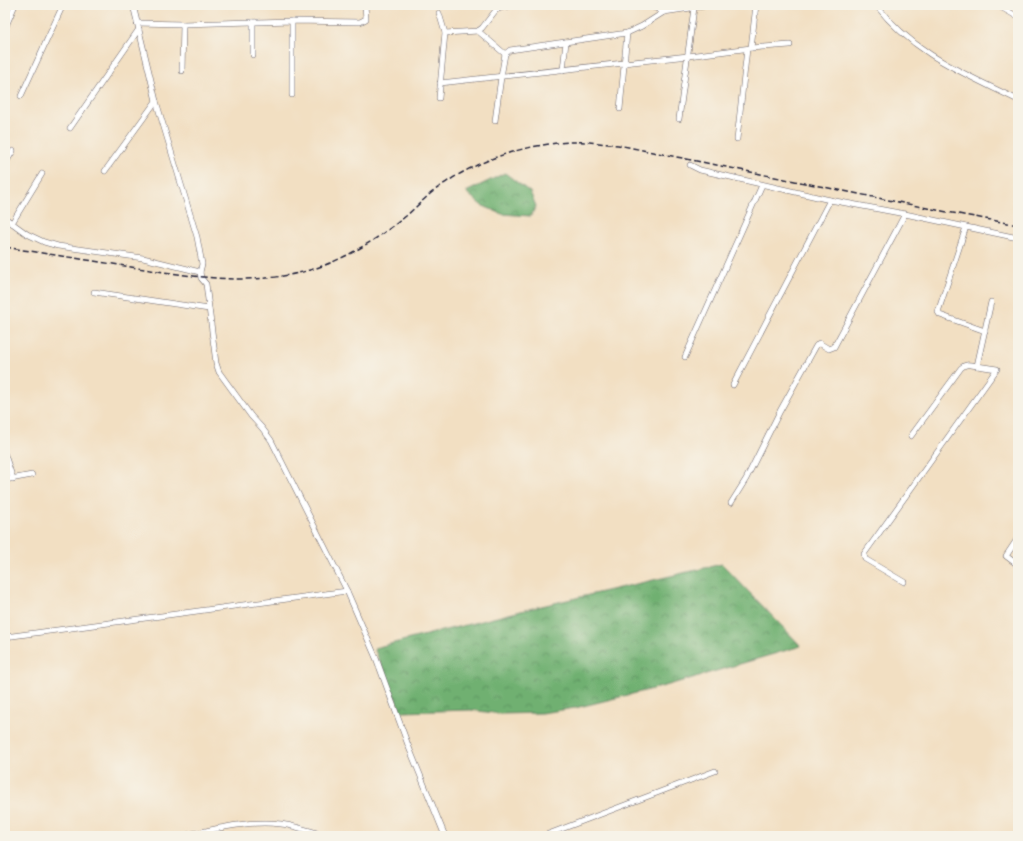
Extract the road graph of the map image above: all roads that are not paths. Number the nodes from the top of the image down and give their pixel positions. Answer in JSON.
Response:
{"nodes":[{"id":1,"x":15,"y":5,"type":"edge"},
{"id":2,"x":63,"y":5,"type":"edge"},
{"id":3,"x":133,"y":5,"type":"edge"},
{"id":4,"x":365,"y":5,"type":"edge"},
{"id":5,"x":517,"y":5,"type":"edge"},
{"id":6,"x":649,"y":5,"type":"edge"},
{"id":7,"x":711,"y":5,"type":"edge"},
{"id":8,"x":756,"y":5,"type":"edge"},
{"id":9,"x":876,"y":5,"type":"edge"},
{"id":10,"x":997,"y":5,"type":"edge"},
{"id":11,"x":694,"y":8,"type":"junction"},
{"id":12,"x":664,"y":12,"type":"junction"},
{"id":13,"x":439,"y":13,"type":"dead end"},
{"id":14,"x":1018,"y":16,"type":"edge"},
{"id":15,"x":292,"y":21,"type":"junction"},
{"id":16,"x":253,"y":22,"type":"junction"},
{"id":17,"x":137,"y":23,"type":"junction"},
{"id":18,"x":184,"y":24,"type":"junction"},
{"id":19,"x":5,"y":28,"type":"edge"},
{"id":20,"x":139,"y":29,"type":"junction"},
{"id":21,"x":478,"y":31,"type":"junction"},
{"id":22,"x":445,"y":33,"type":"junction"},
{"id":23,"x":626,"y":33,"type":"junction"},
{"id":24,"x":566,"y":42,"type":"junction"},
{"id":25,"x":790,"y":45,"type":"dead end"},
{"id":26,"x":749,"y":48,"type":"junction"},
{"id":27,"x":505,"y":54,"type":"junction"},
{"id":28,"x":253,"y":56,"type":"dead end"},
{"id":29,"x":688,"y":56,"type":"junction"},
{"id":30,"x":624,"y":63,"type":"junction"},
{"id":31,"x":563,"y":70,"type":"junction"},
{"id":32,"x":182,"y":71,"type":"dead end"},
{"id":33,"x":501,"y":77,"type":"junction"},
{"id":34,"x":440,"y":83,"type":"junction"},
{"id":35,"x":292,"y":95,"type":"dead end"},
{"id":36,"x":21,"y":96,"type":"dead end"},
{"id":37,"x":439,"y":98,"type":"dead end"},
{"id":38,"x":1018,"y":100,"type":"edge"},
{"id":39,"x":156,"y":101,"type":"junction"},
{"id":40,"x":620,"y":110,"type":"dead end"},
{"id":41,"x":678,"y":119,"type":"dead end"},
{"id":42,"x":496,"y":121,"type":"dead end"},
{"id":43,"x":70,"y":128,"type":"dead end"},
{"id":44,"x":738,"y":139,"type":"dead end"},
{"id":45,"x":13,"y":151,"type":"dead end"},
{"id":46,"x":5,"y":164,"type":"edge"},
{"id":47,"x":690,"y":165,"type":"dead end"},
{"id":48,"x":105,"y":171,"type":"dead end"},
{"id":49,"x":42,"y":174,"type":"dead end"},
{"id":50,"x":762,"y":185,"type":"junction"},
{"id":51,"x":830,"y":200,"type":"junction"},
{"id":52,"x":905,"y":214,"type":"junction"},
{"id":53,"x":5,"y":218,"type":"edge"},
{"id":54,"x":12,"y":223,"type":"junction"},
{"id":55,"x":966,"y":227,"type":"junction"},
{"id":56,"x":1018,"y":229,"type":"edge"},
{"id":57,"x":1017,"y":238,"type":"edge"},
{"id":58,"x":200,"y":272,"type":"junction"},
{"id":59,"x":94,"y":292,"type":"dead end"},
{"id":60,"x":991,"y":302,"type":"dead end"},
{"id":61,"x":209,"y":309,"type":"junction"},
{"id":62,"x":985,"y":331,"type":"junction"},
{"id":63,"x":685,"y":357,"type":"dead end"},
{"id":64,"x":977,"y":366,"type":"junction"},
{"id":65,"x":733,"y":385,"type":"dead end"},
{"id":66,"x":911,"y":436,"type":"dead end"},
{"id":67,"x":5,"y":455,"type":"edge"},
{"id":68,"x":32,"y":475,"type":"dead end"},
{"id":69,"x":14,"y":479,"type":"junction"},
{"id":70,"x":5,"y":480,"type":"edge"},
{"id":71,"x":730,"y":503,"type":"dead end"},
{"id":72,"x":1018,"y":538,"type":"edge"},
{"id":73,"x":1018,"y":565,"type":"edge"},
{"id":74,"x":904,"y":582,"type":"dead end"},
{"id":75,"x":347,"y":591,"type":"junction"},
{"id":76,"x":5,"y":637,"type":"edge"},
{"id":77,"x":715,"y":771,"type":"dead end"},
{"id":78,"x":183,"y":836,"type":"edge"},
{"id":79,"x":326,"y":836,"type":"edge"},
{"id":80,"x":445,"y":836,"type":"edge"},
{"id":81,"x":543,"y":836,"type":"edge"}],
"edges":[{"from":1,"to":19,"type":"street"},
{"from":2,"to":36,"type":"street"},
{"from":3,"to":17,"type":"street"},
{"from":4,"to":15,"type":"street"},
{"from":5,"to":21,"type":"street"},
{"from":6,"to":12,"type":"street"},
{"from":7,"to":11,"type":"street"},
{"from":8,"to":26,"type":"street"},
{"from":9,"to":38,"type":"street"},
{"from":10,"to":14,"type":"street"},
{"from":11,"to":12,"type":"street"},
{"from":11,"to":29,"type":"street"},
{"from":12,"to":23,"type":"street"},
{"from":13,"to":22,"type":"street"},
{"from":15,"to":16,"type":"street"},
{"from":15,"to":35,"type":"street"},
{"from":16,"to":18,"type":"street"},
{"from":16,"to":28,"type":"street"},
{"from":17,"to":18,"type":"street"},
{"from":17,"to":20,"type":"street"},
{"from":18,"to":32,"type":"street"},
{"from":20,"to":39,"type":"street"},
{"from":20,"to":43,"type":"street"},
{"from":21,"to":22,"type":"street"},
{"from":21,"to":27,"type":"street"},
{"from":22,"to":34,"type":"street"},
{"from":23,"to":24,"type":"street"},
{"from":23,"to":30,"type":"street"},
{"from":24,"to":27,"type":"street"},
{"from":24,"to":31,"type":"street"},
{"from":25,"to":26,"type":"street"},
{"from":26,"to":29,"type":"street"},
{"from":26,"to":44,"type":"street"},
{"from":27,"to":33,"type":"street"},
{"from":29,"to":30,"type":"street"},
{"from":29,"to":41,"type":"street"},
{"from":30,"to":31,"type":"street"},
{"from":30,"to":40,"type":"street"},
{"from":31,"to":33,"type":"street"},
{"from":33,"to":34,"type":"street"},
{"from":33,"to":42,"type":"street"},
{"from":34,"to":37,"type":"street"},
{"from":39,"to":48,"type":"street"},
{"from":39,"to":58,"type":"street"},
{"from":45,"to":46,"type":"street"},
{"from":47,"to":50,"type":"street"},
{"from":49,"to":54,"type":"street"},
{"from":50,"to":51,"type":"street"},
{"from":50,"to":63,"type":"street"},
{"from":51,"to":52,"type":"street"},
{"from":51,"to":65,"type":"street"},
{"from":52,"to":55,"type":"street"},
{"from":52,"to":71,"type":"street"},
{"from":53,"to":54,"type":"street"},
{"from":54,"to":58,"type":"street"},
{"from":55,"to":57,"type":"street"},
{"from":55,"to":62,"type":"street"},
{"from":56,"to":57,"type":"street"},
{"from":58,"to":61,"type":"street"},
{"from":59,"to":61,"type":"street"},
{"from":60,"to":62,"type":"street"},
{"from":61,"to":75,"type":"street"},
{"from":62,"to":64,"type":"street"},
{"from":64,"to":66,"type":"street"},
{"from":64,"to":74,"type":"street"},
{"from":67,"to":69,"type":"street"},
{"from":68,"to":69,"type":"street"},
{"from":69,"to":70,"type":"street"},
{"from":72,"to":73,"type":"street"},
{"from":75,"to":76,"type":"street"},
{"from":75,"to":80,"type":"street"},
{"from":77,"to":81,"type":"street"},
{"from":78,"to":79,"type":"street"}]}
